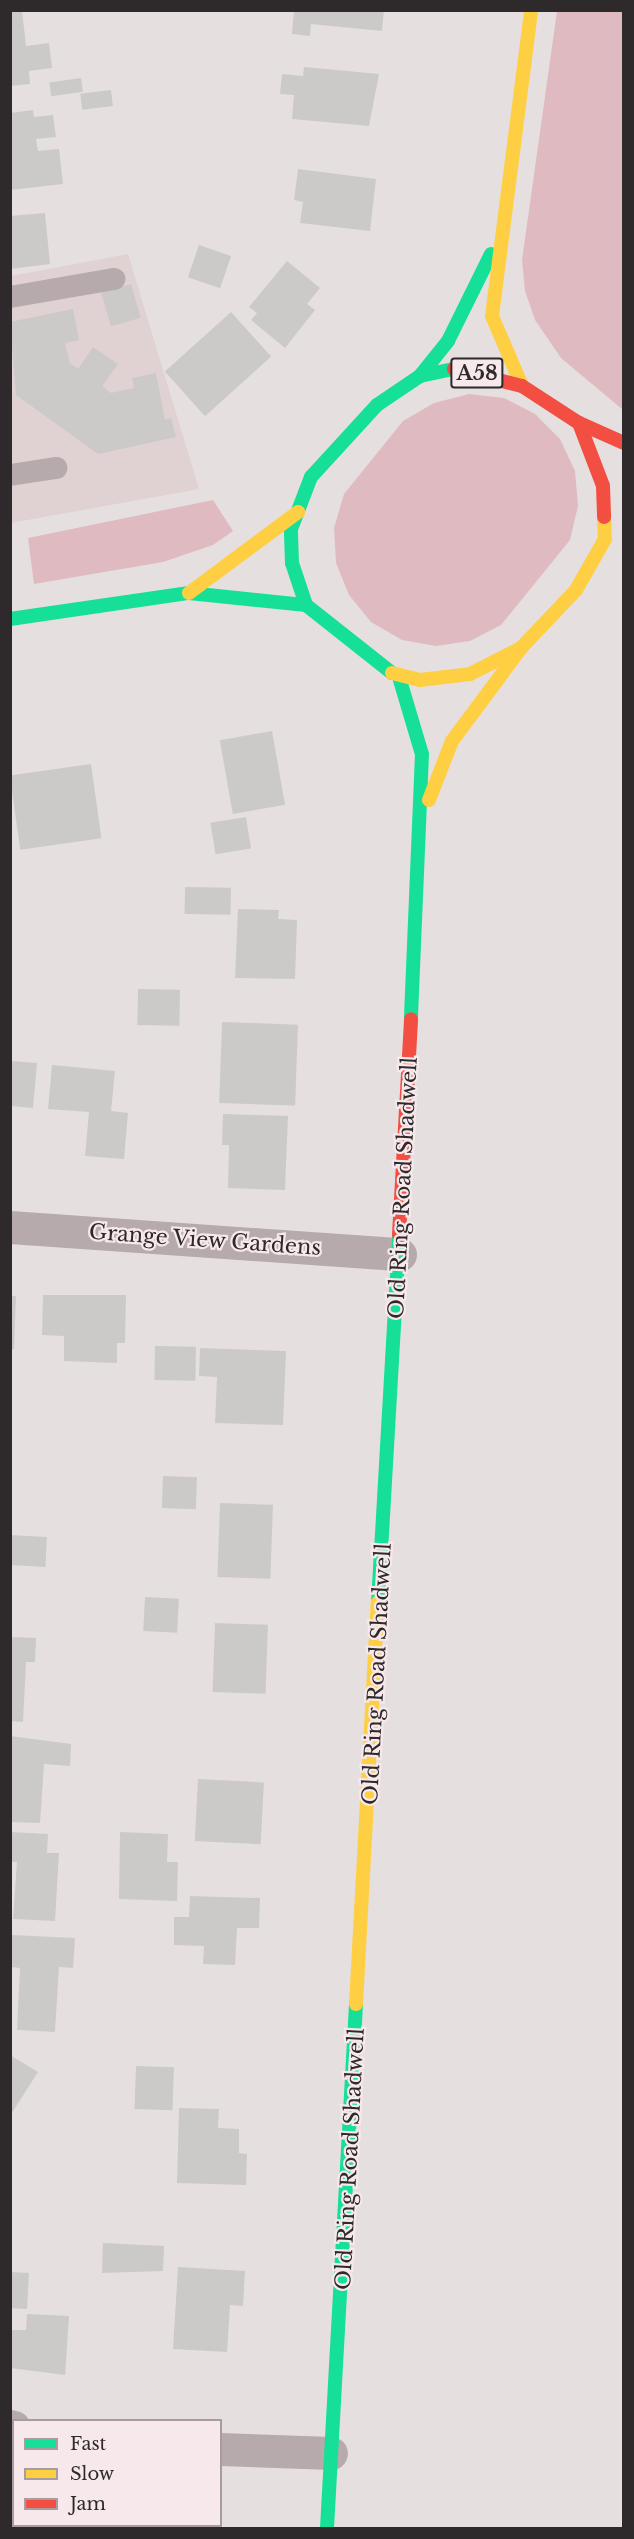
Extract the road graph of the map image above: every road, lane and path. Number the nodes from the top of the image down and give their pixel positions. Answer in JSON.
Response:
{"nodes":[{"id":1,"x":531,"y":10,"type":"edge"},
{"id":2,"x":498,"y":238,"type":"junction"},
{"id":3,"x":114,"y":279,"type":"dead end"},
{"id":4,"x":10,"y":297,"type":"edge"},
{"id":5,"x":420,"y":376,"type":"junction"},
{"id":6,"x":522,"y":386,"type":"junction"},
{"id":7,"x":579,"y":423,"type":"junction"},
{"id":8,"x":624,"y":443,"type":"edge"},
{"id":9,"x":56,"y":468,"type":"dead end"},
{"id":10,"x":10,"y":475,"type":"edge"},
{"id":11,"x":298,"y":512,"type":"junction"},
{"id":12,"x":624,"y":528,"type":"edge"},
{"id":13,"x":605,"y":539,"type":"junction"},
{"id":14,"x":189,"y":594,"type":"junction"},
{"id":15,"x":306,"y":605,"type":"junction"},
{"id":16,"x":10,"y":620,"type":"edge"},
{"id":17,"x":520,"y":648,"type":"junction"},
{"id":18,"x":399,"y":677,"type":"junction"},
{"id":19,"x":422,"y":819,"type":"junction"},
{"id":20,"x":10,"y":1227,"type":"edge"},
{"id":21,"x":400,"y":1254,"type":"junction"},
{"id":22,"x":222,"y":2449,"type":"edge"},
{"id":23,"x":331,"y":2453,"type":"junction"},
{"id":24,"x":327,"y":2529,"type":"edge"}],
"edges":[{"from":1,"to":2,"type":"main road"},
{"from":2,"to":5,"type":"main road"},
{"from":2,"to":6,"type":"main road"},
{"from":3,"to":4,"type":"lane"},
{"from":5,"to":6,"type":"main road","number":"A58"},
{"from":5,"to":11,"type":"main road","number":"A58"},
{"from":6,"to":7,"type":"main road","number":"A58"},
{"from":7,"to":8,"type":"main road","number":"A58"},
{"from":7,"to":13,"type":"main road"},
{"from":9,"to":10,"type":"lane"},
{"from":11,"to":14,"type":"main road"},
{"from":11,"to":15,"type":"main road","number":"A58"},
{"from":12,"to":13,"type":"main road"},
{"from":13,"to":17,"type":"main road"},
{"from":14,"to":15,"type":"main road"},
{"from":14,"to":16,"type":"main road"},
{"from":15,"to":18,"type":"main road","number":"A58"},
{"from":17,"to":18,"type":"main road"},
{"from":17,"to":19,"type":"main road","name":"Old Ring Road Shadwell"},
{"from":18,"to":19,"type":"main road","name":"Old Ring Road Shadwell"},
{"from":19,"to":21,"type":"main road","name":"Old Ring Road Shadwell"},
{"from":20,"to":21,"type":"street","name":"Grange View Gardens"},
{"from":21,"to":23,"type":"main road","name":"Old Ring Road Shadwell"},
{"from":22,"to":23,"type":"street"},
{"from":23,"to":24,"type":"main road","name":"Old Ring Road Shadwell"}]}
